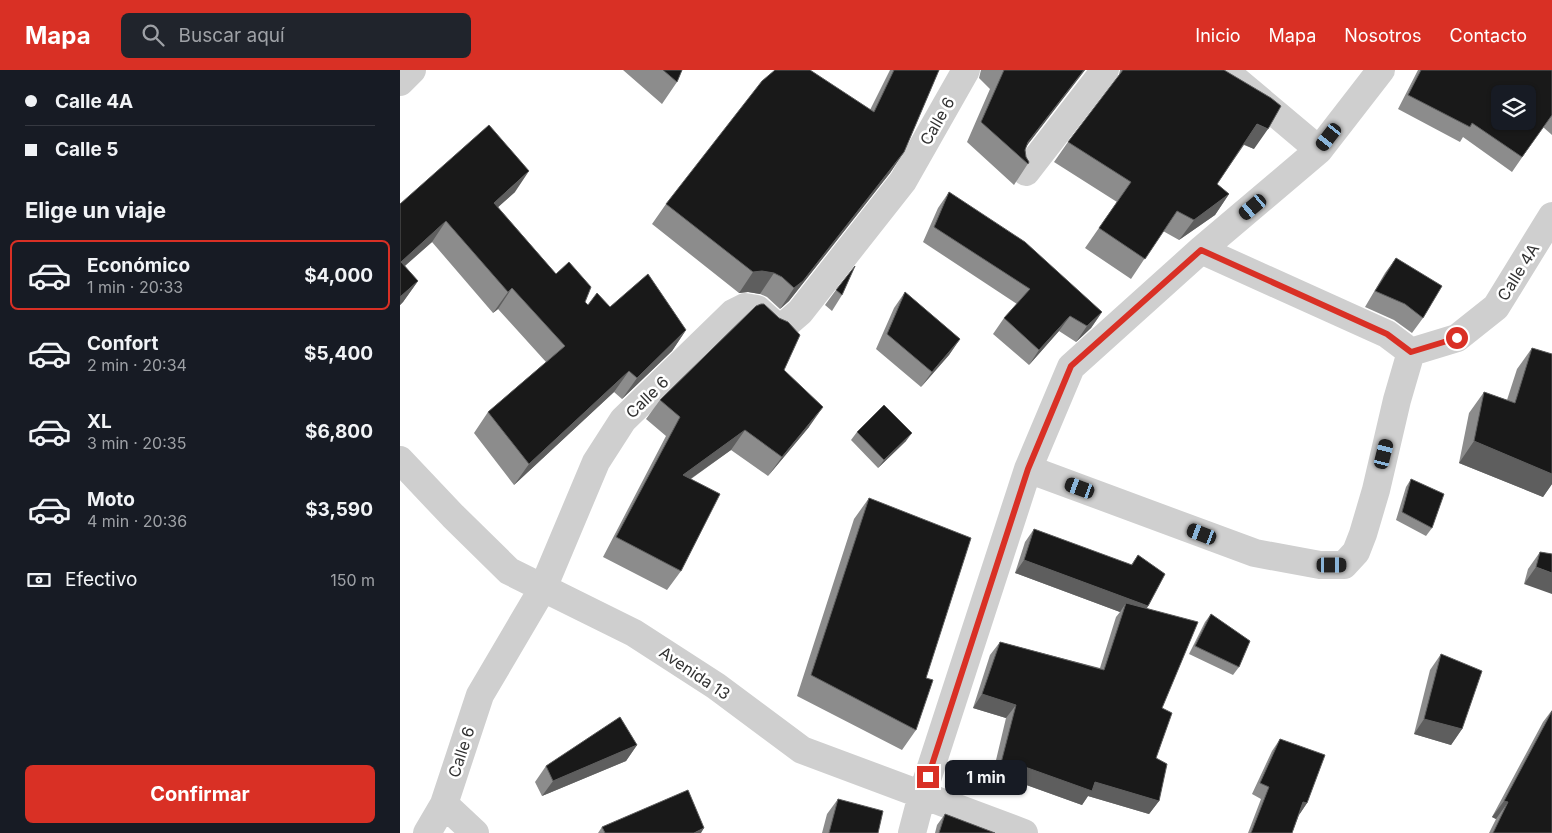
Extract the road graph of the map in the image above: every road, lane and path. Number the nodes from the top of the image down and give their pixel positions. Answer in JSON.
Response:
{"nodes":[{"id":1,"x":412,"y":70,"type":"edge"},
{"id":2,"x":966,"y":70,"type":"edge"},
{"id":3,"x":1104,"y":70,"type":"edge"},
{"id":4,"x":1224,"y":70,"type":"edge"},
{"id":5,"x":1381,"y":70,"type":"edge"},
{"id":6,"x":400,"y":82,"type":"edge"},
{"id":7,"x":1319,"y":150,"type":"junction"},
{"id":8,"x":1026,"y":172,"type":"edge"},
{"id":9,"x":1552,"y":216,"type":"edge"},
{"id":10,"x":1201,"y":250,"type":"junction"},
{"id":11,"x":1411,"y":352,"type":"junction"},
{"id":12,"x":400,"y":460,"type":"edge"},
{"id":13,"x":1028,"y":469,"type":"junction"},
{"id":14,"x":543,"y":588,"type":"junction"},
{"id":15,"x":922,"y":796,"type":"junction"},
{"id":16,"x":444,"y":804,"type":"junction"},
{"id":17,"x":426,"y":833,"type":"edge"},
{"id":18,"x":475,"y":833,"type":"edge"},
{"id":19,"x":912,"y":833,"type":"edge"},
{"id":20,"x":1024,"y":833,"type":"edge"}],
"edges":[{"from":1,"to":6,"type":"street"},
{"from":2,"to":14,"type":"street","name":"Calle 6"},
{"from":3,"to":8,"type":"street"},
{"from":4,"to":7,"type":"street"},
{"from":5,"to":7,"type":"street"},
{"from":7,"to":10,"type":"street"},
{"from":9,"to":11,"type":"street","name":"Calle 4A"},
{"from":10,"to":11,"type":"street"},
{"from":10,"to":13,"type":"street"},
{"from":11,"to":13,"type":"street"},
{"from":12,"to":14,"type":"street","name":"Avenida 13"},
{"from":13,"to":15,"type":"street"},
{"from":14,"to":15,"type":"street","name":"Avenida 13"},
{"from":14,"to":16,"type":"street","name":"Calle 6"},
{"from":15,"to":19,"type":"street"},
{"from":15,"to":20,"type":"street","name":"Avenida 13"},
{"from":16,"to":17,"type":"street","name":"Calle 6"},
{"from":16,"to":18,"type":"street"}]}
